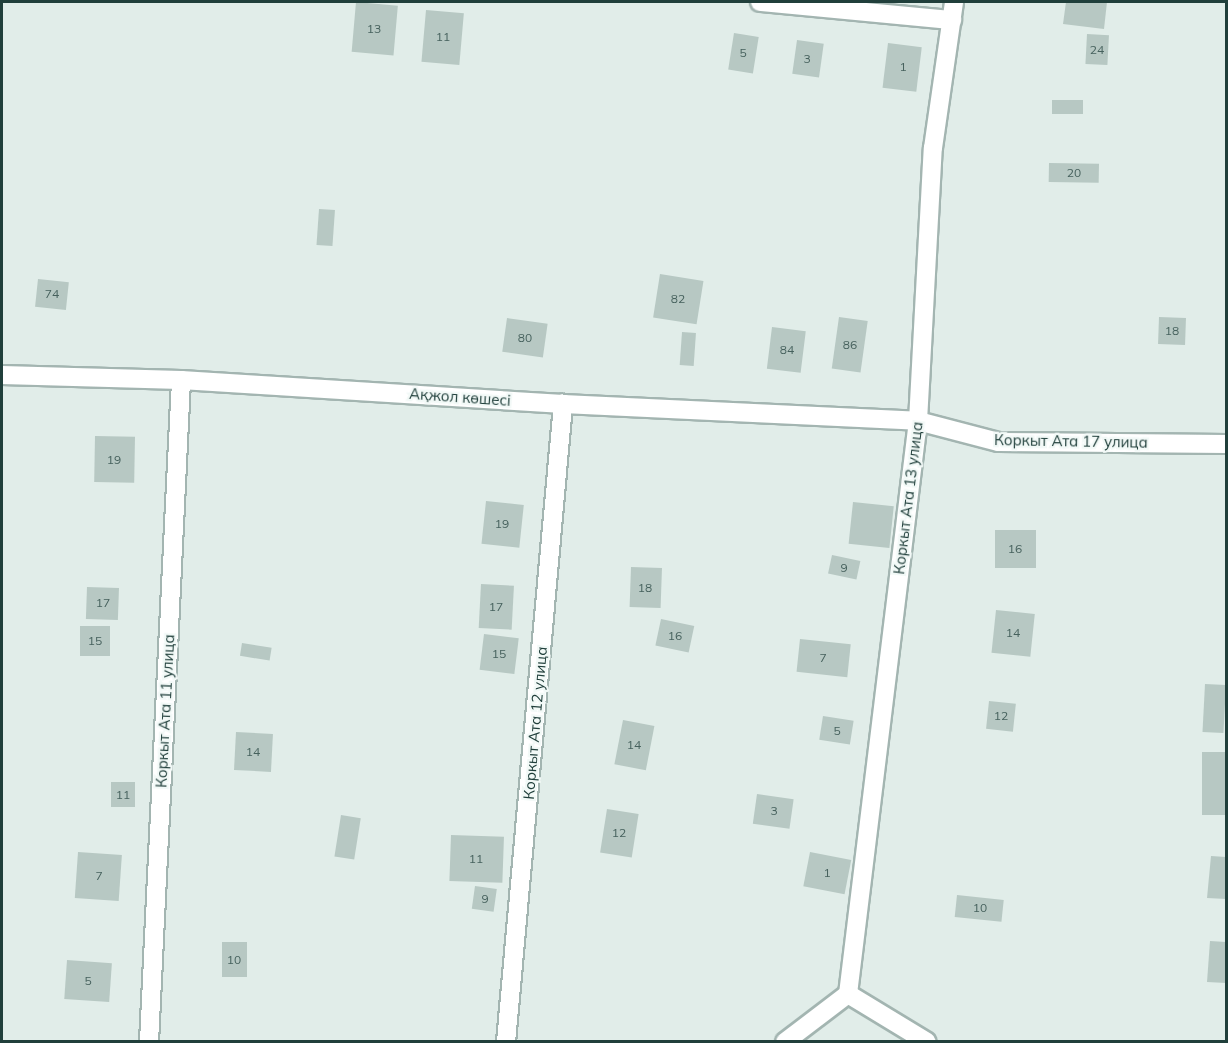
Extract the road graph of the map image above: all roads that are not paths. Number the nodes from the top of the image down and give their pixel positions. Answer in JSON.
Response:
{"nodes":[{"id":1,"x":760,"y":2,"type":"edge"},
{"id":2,"x":954,"y":2,"type":"edge"},
{"id":3,"x":952,"y":20,"type":"junction"},
{"id":4,"x":2,"y":375,"type":"edge"},
{"id":5,"x":181,"y":380,"type":"junction"},
{"id":6,"x":563,"y":404,"type":"junction"},
{"id":7,"x":918,"y":421,"type":"junction"},
{"id":8,"x":1227,"y":444,"type":"edge"},
{"id":9,"x":848,"y":994,"type":"junction"},
{"id":10,"x":149,"y":1041,"type":"edge"},
{"id":11,"x":506,"y":1041,"type":"edge"},
{"id":12,"x":785,"y":1041,"type":"edge"},
{"id":13,"x":927,"y":1041,"type":"edge"}],
"edges":[{"from":1,"to":3,"type":"street"},
{"from":2,"to":3,"type":"street","name":"Коркыт Ата 13 улица"},
{"from":3,"to":7,"type":"street","name":"Коркыт Ата 13 улица"},
{"from":4,"to":5,"type":"street","name":"Ақжол көшесі"},
{"from":5,"to":6,"type":"street","name":"Ақжол көшесі"},
{"from":5,"to":10,"type":"street","name":"Коркыт Ата 11 улица"},
{"from":6,"to":7,"type":"street","name":"Ақжол көшесі"},
{"from":6,"to":11,"type":"street","name":"Коркыт Ата 12 улица"},
{"from":7,"to":8,"type":"street","name":"Коркыт Ата 17 улица"},
{"from":7,"to":9,"type":"street","name":"Коркыт Ата 13 улица"},
{"from":9,"to":12,"type":"street"},
{"from":9,"to":13,"type":"street"}]}
